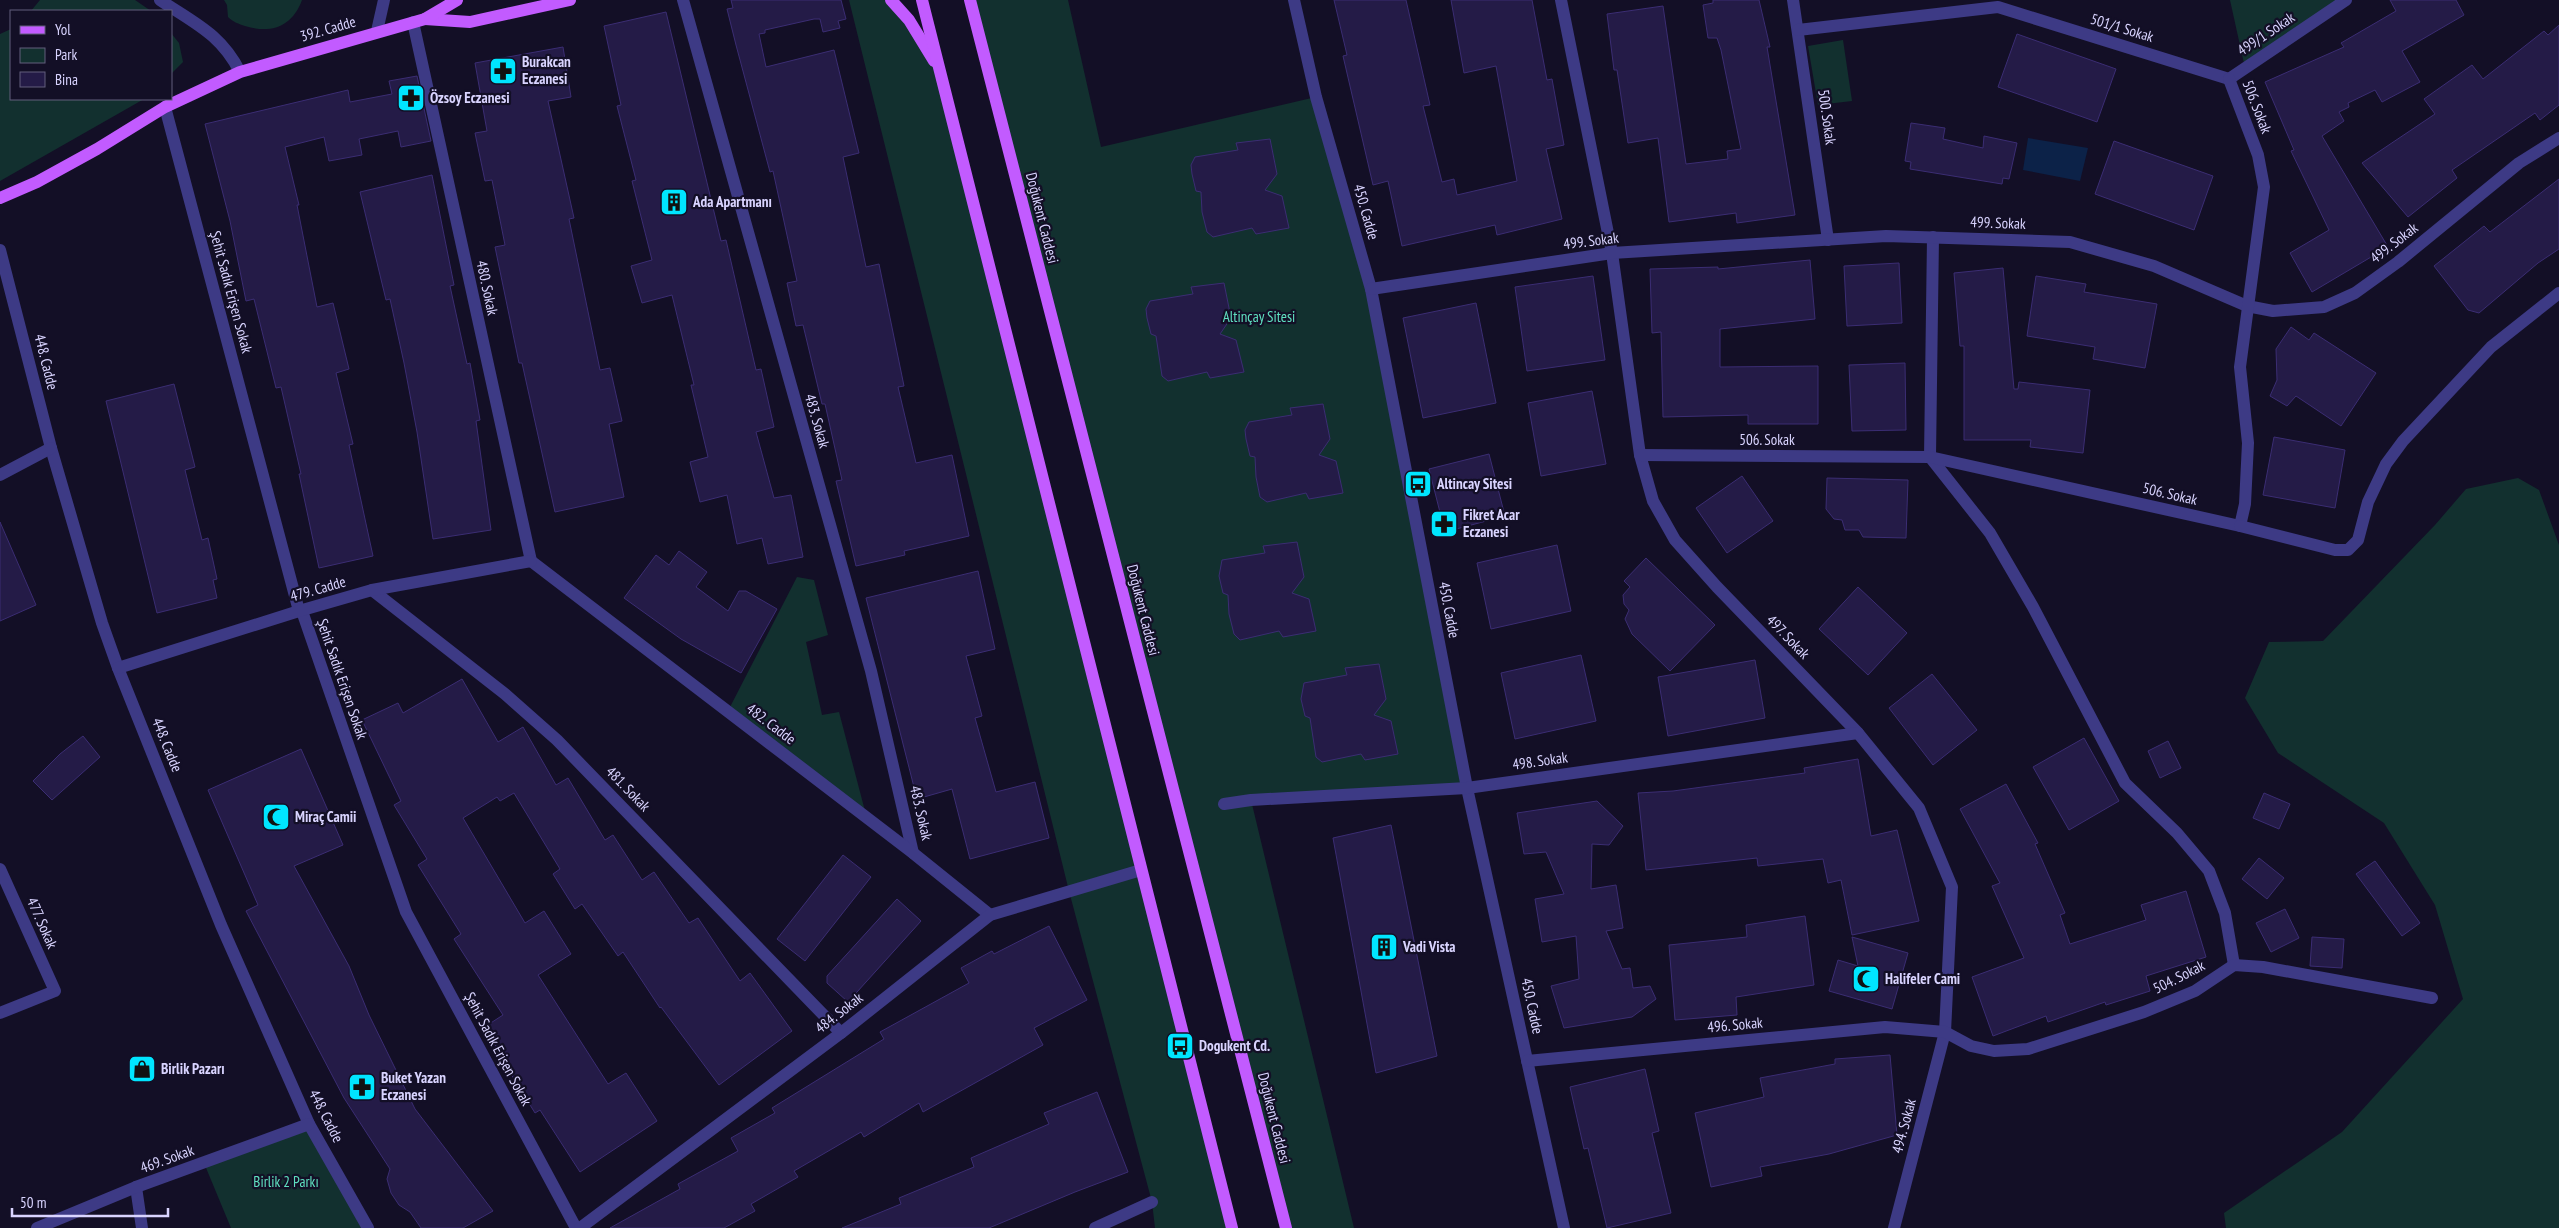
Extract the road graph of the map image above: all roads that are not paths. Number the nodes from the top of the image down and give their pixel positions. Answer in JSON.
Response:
{"nodes":[{"id":1,"x":160,"y":0,"type":"edge"},
{"id":2,"x":384,"y":0,"type":"edge"},
{"id":3,"x":457,"y":0,"type":"edge"},
{"id":4,"x":570,"y":0,"type":"edge"},
{"id":5,"x":683,"y":0,"type":"edge"},
{"id":6,"x":891,"y":0,"type":"edge"},
{"id":7,"x":922,"y":0,"type":"edge"},
{"id":8,"x":970,"y":0,"type":"edge"},
{"id":9,"x":1294,"y":0,"type":"edge"},
{"id":10,"x":1561,"y":0,"type":"edge"},
{"id":11,"x":1793,"y":0,"type":"edge"},
{"id":12,"x":2346,"y":0,"type":"edge"},
{"id":13,"x":1998,"y":4,"type":"edge"},
{"id":14,"x":419,"y":20,"type":"junction"},
{"id":15,"x":1798,"y":30,"type":"junction"},
{"id":16,"x":377,"y":31,"type":"junction"},
{"id":17,"x":240,"y":72,"type":"junction"},
{"id":18,"x":942,"y":75,"type":"junction"},
{"id":19,"x":2229,"y":79,"type":"junction"},
{"id":20,"x":165,"y":107,"type":"junction"},
{"id":21,"x":2559,"y":138,"type":"edge"},
{"id":22,"x":0,"y":198,"type":"edge"},
{"id":23,"x":1934,"y":237,"type":"junction"},
{"id":24,"x":1828,"y":240,"type":"junction"},
{"id":25,"x":0,"y":250,"type":"edge"},
{"id":26,"x":1612,"y":253,"type":"junction"},
{"id":27,"x":1371,"y":290,"type":"junction"},
{"id":28,"x":2559,"y":293,"type":"edge"},
{"id":29,"x":2247,"y":306,"type":"junction"},
{"id":30,"x":51,"y":448,"type":"junction"},
{"id":31,"x":1640,"y":455,"type":"junction"},
{"id":32,"x":1930,"y":457,"type":"junction"},
{"id":33,"x":0,"y":475,"type":"edge"},
{"id":34,"x":2240,"y":526,"type":"junction"},
{"id":35,"x":531,"y":561,"type":"junction"},
{"id":36,"x":372,"y":590,"type":"junction"},
{"id":37,"x":299,"y":610,"type":"junction"},
{"id":38,"x":118,"y":668,"type":"junction"},
{"id":39,"x":1858,"y":733,"type":"junction"},
{"id":40,"x":1467,"y":788,"type":"junction"},
{"id":41,"x":1224,"y":804,"type":"dead end"},
{"id":42,"x":913,"y":852,"type":"junction"},
{"id":43,"x":0,"y":869,"type":"edge"},
{"id":44,"x":1140,"y":870,"type":"junction"},
{"id":45,"x":990,"y":915,"type":"junction"},
{"id":46,"x":2234,"y":965,"type":"junction"},
{"id":47,"x":2432,"y":998,"type":"dead end"},
{"id":48,"x":0,"y":1013,"type":"edge"},
{"id":49,"x":1945,"y":1032,"type":"junction"},
{"id":50,"x":841,"y":1033,"type":"junction"},
{"id":51,"x":1527,"y":1061,"type":"junction"},
{"id":52,"x":309,"y":1124,"type":"junction"},
{"id":53,"x":136,"y":1187,"type":"junction"},
{"id":54,"x":1152,"y":1202,"type":"dead end"},
{"id":55,"x":37,"y":1228,"type":"edge"},
{"id":56,"x":142,"y":1228,"type":"edge"},
{"id":57,"x":368,"y":1228,"type":"edge"},
{"id":58,"x":578,"y":1228,"type":"edge"},
{"id":59,"x":1095,"y":1228,"type":"edge"},
{"id":60,"x":1232,"y":1228,"type":"edge"},
{"id":61,"x":1286,"y":1228,"type":"edge"},
{"id":62,"x":1564,"y":1228,"type":"edge"},
{"id":63,"x":1894,"y":1228,"type":"edge"}],
"edges":[{"from":1,"to":17,"type":"street"},
{"from":2,"to":16,"type":"street"},
{"from":3,"to":14,"type":"main road","name":"392. Cadde"},
{"from":4,"to":14,"type":"main road","name":"392. Cadde"},
{"from":5,"to":42,"type":"street","name":"483. Sokak"},
{"from":6,"to":18,"type":"main road"},
{"from":7,"to":18,"type":"main road"},
{"from":8,"to":61,"type":"main road","name":"Doğukent Caddesi"},
{"from":9,"to":27,"type":"street","name":"450. Cadde"},
{"from":10,"to":26,"type":"street","name":"497. Sokak"},
{"from":11,"to":15,"type":"street","name":"500. Sokak"},
{"from":12,"to":19,"type":"street","name":"499/1 Sokak"},
{"from":13,"to":15,"type":"street","name":"501/1 Sokak"},
{"from":13,"to":19,"type":"street","name":"501/1 Sokak"},
{"from":14,"to":16,"type":"main road","name":"392. Cadde"},
{"from":14,"to":35,"type":"street","name":"480. Sokak"},
{"from":15,"to":24,"type":"street","name":"500. Sokak"},
{"from":16,"to":17,"type":"main road","name":"392. Cadde"},
{"from":17,"to":20,"type":"main road","name":"392. Cadde"},
{"from":18,"to":44,"type":"main road"},
{"from":19,"to":29,"type":"street","name":"506. Sokak"},
{"from":20,"to":22,"type":"main road","name":"392. Cadde"},
{"from":20,"to":37,"type":"street","name":"Şehit Sadık Erişen Sokak"},
{"from":21,"to":29,"type":"street","name":"499. Sokak"},
{"from":23,"to":24,"type":"street","name":"499. Sokak"},
{"from":23,"to":29,"type":"street","name":"499. Sokak"},
{"from":23,"to":32,"type":"street"},
{"from":24,"to":26,"type":"street","name":"499. Sokak"},
{"from":25,"to":30,"type":"street","name":"448. Cadde"},
{"from":26,"to":27,"type":"street","name":"499. Sokak"},
{"from":26,"to":31,"type":"street","name":"497. Sokak"},
{"from":27,"to":40,"type":"street","name":"450. Cadde"},
{"from":28,"to":34,"type":"street"},
{"from":29,"to":34,"type":"street","name":"506. Sokak"},
{"from":30,"to":33,"type":"street"},
{"from":30,"to":38,"type":"street","name":"448. Cadde"},
{"from":31,"to":32,"type":"street","name":"506. Sokak"},
{"from":31,"to":39,"type":"street","name":"497. Sokak"},
{"from":32,"to":34,"type":"street","name":"506. Sokak"},
{"from":32,"to":46,"type":"street"},
{"from":35,"to":36,"type":"street","name":"479. Cadde"},
{"from":35,"to":42,"type":"street","name":"482. Cadde"},
{"from":36,"to":37,"type":"street","name":"479. Cadde"},
{"from":36,"to":50,"type":"street","name":"481. Sokak"},
{"from":37,"to":38,"type":"street","name":"479. Cadde"},
{"from":37,"to":58,"type":"street","name":"Şehit Sadık Erişen Sokak"},
{"from":38,"to":52,"type":"street","name":"448. Cadde"},
{"from":39,"to":40,"type":"street","name":"498. Sokak"},
{"from":39,"to":49,"type":"street","name":"497. Sokak"},
{"from":40,"to":41,"type":"street","name":"498. Sokak"},
{"from":40,"to":51,"type":"street","name":"450. Cadde"},
{"from":42,"to":45,"type":"street","name":"482. Cadde"},
{"from":43,"to":48,"type":"street","name":"477. Sokak"},
{"from":44,"to":45,"type":"street","name":"484. Sokak"},
{"from":44,"to":60,"type":"main road"},
{"from":45,"to":50,"type":"street","name":"484. Sokak"},
{"from":46,"to":47,"type":"street"},
{"from":46,"to":49,"type":"street","name":"504. Sokak"},
{"from":49,"to":51,"type":"street","name":"496. Sokak"},
{"from":49,"to":63,"type":"street","name":"494. Sokak"},
{"from":50,"to":58,"type":"street","name":"484. Sokak"},
{"from":51,"to":62,"type":"street","name":"450. Cadde"},
{"from":52,"to":53,"type":"street","name":"469. Sokak"},
{"from":52,"to":57,"type":"street","name":"448. Cadde"},
{"from":53,"to":55,"type":"street","name":"469. Sokak"},
{"from":53,"to":56,"type":"street"},
{"from":54,"to":59,"type":"street"}]}
